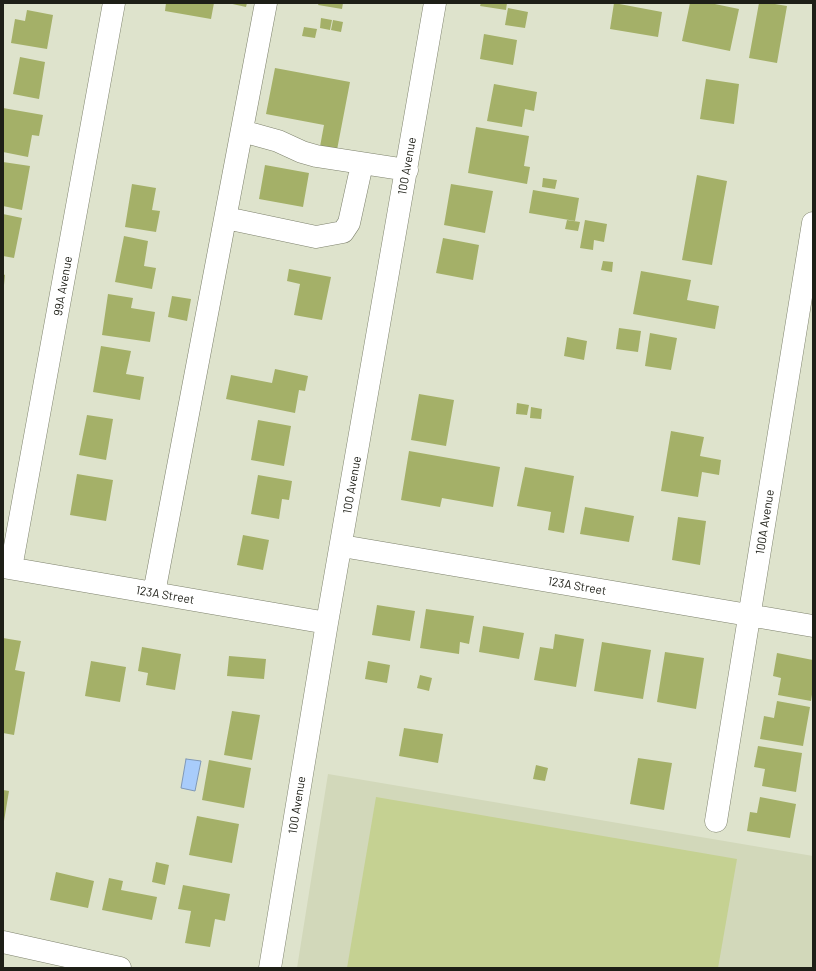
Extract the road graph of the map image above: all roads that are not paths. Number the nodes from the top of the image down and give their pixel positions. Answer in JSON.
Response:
{"nodes":[{"id":1,"x":114,"y":3,"type":"edge"},
{"id":2,"x":266,"y":3,"type":"edge"},
{"id":3,"x":435,"y":3,"type":"edge"},
{"id":4,"x":242,"y":131,"type":"junction"},
{"id":5,"x":362,"y":164,"type":"junction"},
{"id":6,"x":407,"y":170,"type":"junction"},
{"id":7,"x":226,"y":218,"type":"junction"},
{"id":8,"x":813,"y":223,"type":"edge"},
{"id":9,"x":342,"y":546,"type":"junction"},
{"id":10,"x":7,"y":567,"type":"edge"},
{"id":11,"x":154,"y":593,"type":"junction"},
{"id":12,"x":750,"y":615,"type":"junction"},
{"id":13,"x":327,"y":623,"type":"junction"},
{"id":14,"x":813,"y":626,"type":"edge"},
{"id":15,"x":716,"y":820,"type":"dead end"},
{"id":16,"x":3,"y":942,"type":"edge"},
{"id":17,"x":120,"y":968,"type":"edge"},
{"id":18,"x":270,"y":968,"type":"edge"}],
"edges":[{"from":1,"to":10,"type":"street","name":"99A Avenue"},
{"from":2,"to":4,"type":"street"},
{"from":3,"to":6,"type":"street","name":"100 Avenue"},
{"from":4,"to":5,"type":"street"},
{"from":4,"to":7,"type":"street"},
{"from":5,"to":6,"type":"street"},
{"from":5,"to":7,"type":"street"},
{"from":6,"to":9,"type":"street","name":"100 Avenue"},
{"from":7,"to":11,"type":"street"},
{"from":8,"to":12,"type":"street","name":"100A Avenue"},
{"from":9,"to":12,"type":"street","name":"123A Street"},
{"from":9,"to":13,"type":"street","name":"100 Avenue"},
{"from":10,"to":11,"type":"street","name":"123A Street"},
{"from":11,"to":13,"type":"street","name":"123A Street"},
{"from":12,"to":14,"type":"street","name":"123A Street"},
{"from":12,"to":15,"type":"street","name":"100A Avenue"},
{"from":13,"to":18,"type":"street","name":"100 Avenue"},
{"from":16,"to":17,"type":"street"}]}
